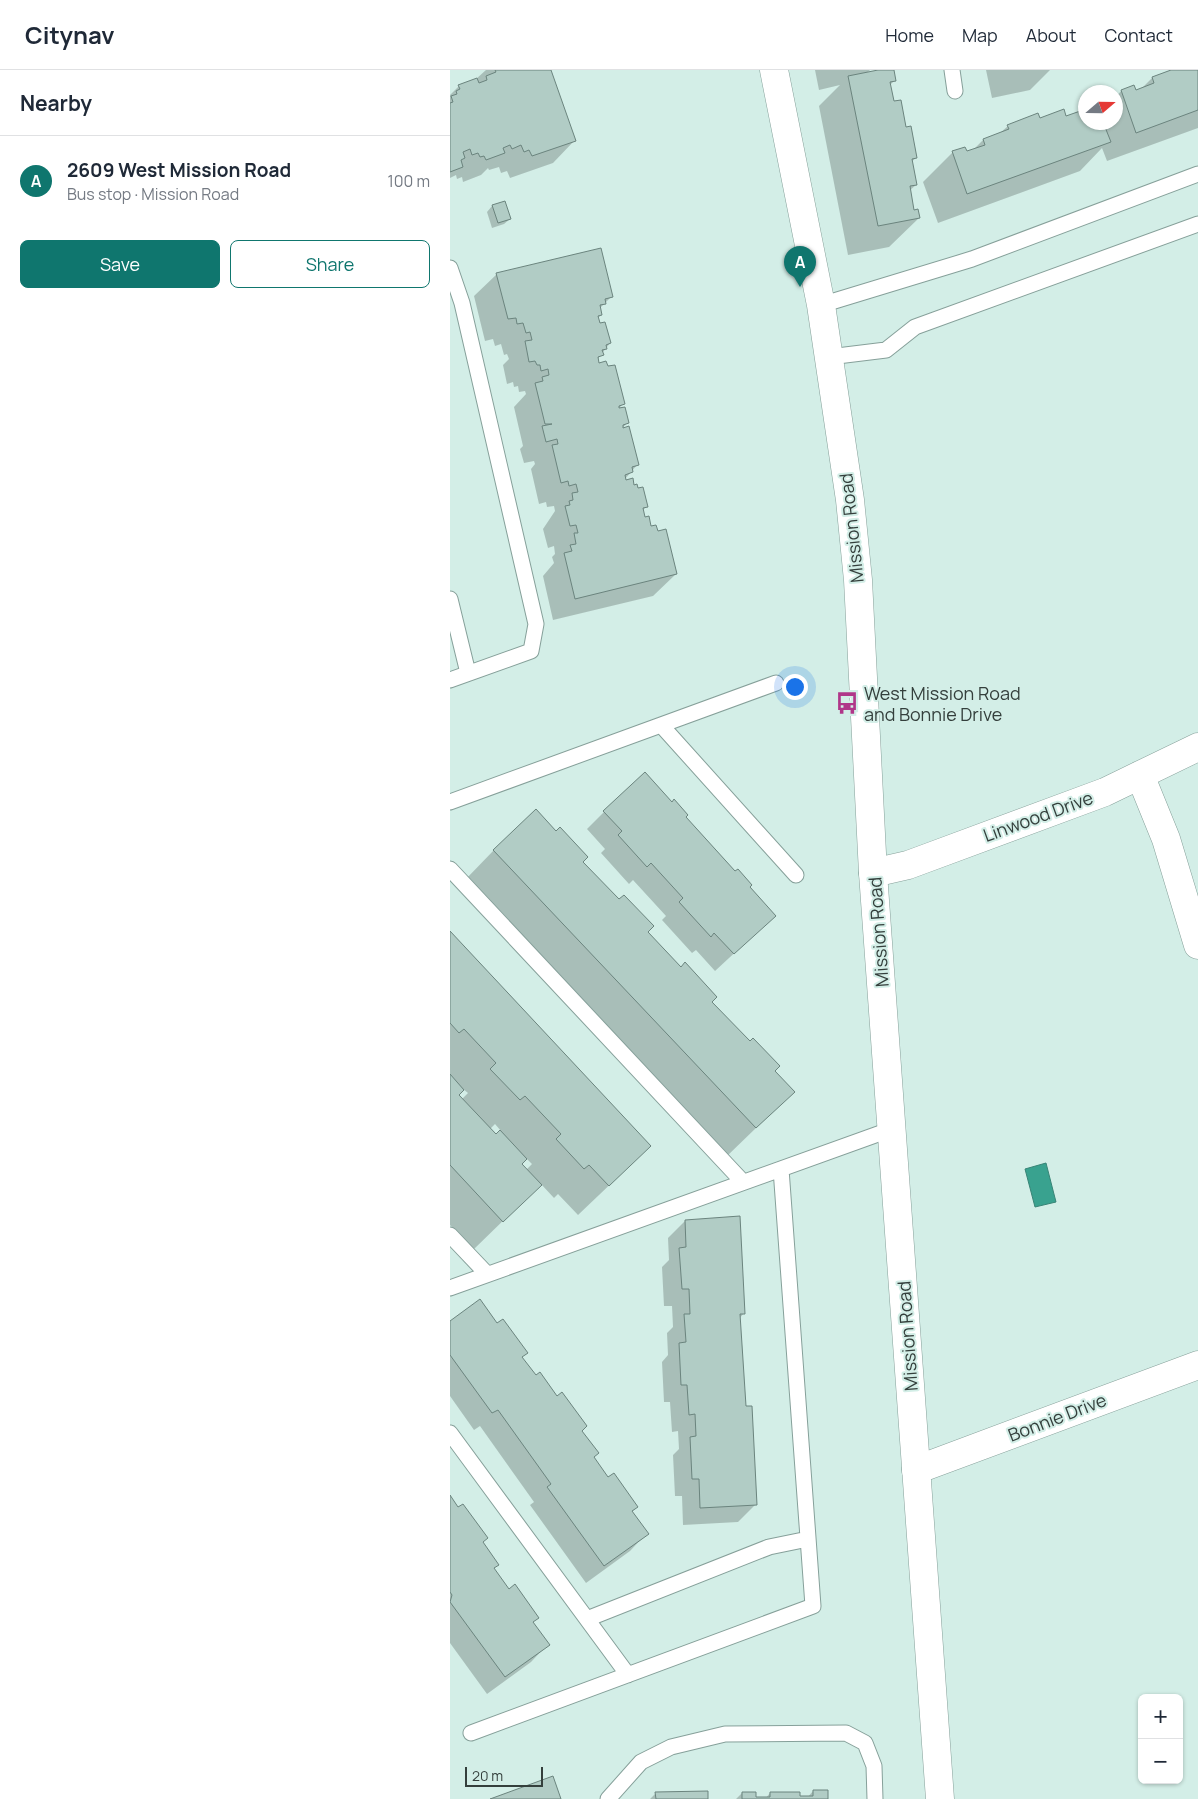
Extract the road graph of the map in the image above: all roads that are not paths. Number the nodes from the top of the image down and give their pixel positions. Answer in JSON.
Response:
{"nodes":[{"id":1,"x":774,"y":70,"type":"edge"},
{"id":2,"x":952,"y":70,"type":"edge"},
{"id":3,"x":955,"y":91,"type":"dead end"},
{"id":4,"x":1198,"y":174,"type":"edge"},
{"id":5,"x":1198,"y":224,"type":"edge"},
{"id":6,"x":450,"y":268,"type":"edge"},
{"id":7,"x":821,"y":305,"type":"junction"},
{"id":8,"x":830,"y":357,"type":"junction"},
{"id":9,"x":450,"y":599,"type":"edge"},
{"id":10,"x":468,"y":673,"type":"junction"},
{"id":11,"x":450,"y":680,"type":"edge"},
{"id":12,"x":776,"y":683,"type":"dead end"},
{"id":13,"x":661,"y":725,"type":"junction"},
{"id":14,"x":1198,"y":747,"type":"edge"},
{"id":15,"x":1140,"y":775,"type":"junction"},
{"id":16,"x":450,"y":802,"type":"edge"},
{"id":17,"x":450,"y":869,"type":"edge"},
{"id":18,"x":873,"y":873,"type":"junction"},
{"id":19,"x":796,"y":874,"type":"dead end"},
{"id":20,"x":1198,"y":945,"type":"edge"},
{"id":21,"x":892,"y":1128,"type":"junction"},
{"id":22,"x":781,"y":1169,"type":"junction"},
{"id":23,"x":743,"y":1182,"type":"junction"},
{"id":24,"x":450,"y":1234,"type":"edge"},
{"id":25,"x":487,"y":1274,"type":"junction"},
{"id":26,"x":450,"y":1288,"type":"edge"},
{"id":27,"x":1198,"y":1364,"type":"edge"},
{"id":28,"x":450,"y":1433,"type":"edge"},
{"id":29,"x":916,"y":1470,"type":"junction"},
{"id":30,"x":808,"y":1539,"type":"junction"},
{"id":31,"x":587,"y":1619,"type":"junction"},
{"id":32,"x":628,"y":1675,"type":"junction"},
{"id":33,"x":471,"y":1733,"type":"dead end"},
{"id":34,"x":608,"y":1799,"type":"edge"},
{"id":35,"x":874,"y":1799,"type":"edge"},
{"id":36,"x":940,"y":1799,"type":"edge"}],
"edges":[{"from":1,"to":7,"type":"street","name":"Mission Road"},
{"from":2,"to":3,"type":"lane"},
{"from":4,"to":7,"type":"lane"},
{"from":5,"to":8,"type":"lane"},
{"from":6,"to":10,"type":"lane"},
{"from":7,"to":8,"type":"street","name":"Mission Road"},
{"from":8,"to":18,"type":"street","name":"Mission Road"},
{"from":9,"to":10,"type":"lane"},
{"from":10,"to":11,"type":"lane"},
{"from":12,"to":13,"type":"lane"},
{"from":13,"to":16,"type":"lane"},
{"from":13,"to":19,"type":"lane"},
{"from":14,"to":15,"type":"street","name":"Linwood Drive"},
{"from":15,"to":18,"type":"street","name":"Linwood Drive"},
{"from":15,"to":20,"type":"street"},
{"from":17,"to":23,"type":"lane"},
{"from":18,"to":21,"type":"street","name":"Mission Road"},
{"from":21,"to":22,"type":"lane"},
{"from":21,"to":29,"type":"street","name":"Mission Road"},
{"from":22,"to":23,"type":"lane"},
{"from":22,"to":30,"type":"lane"},
{"from":23,"to":25,"type":"lane"},
{"from":24,"to":25,"type":"lane"},
{"from":25,"to":26,"type":"lane"},
{"from":27,"to":29,"type":"street","name":"Bonnie Drive"},
{"from":28,"to":31,"type":"lane"},
{"from":29,"to":36,"type":"street","name":"Mission Road"},
{"from":30,"to":31,"type":"lane"},
{"from":30,"to":32,"type":"lane"},
{"from":31,"to":32,"type":"lane"},
{"from":32,"to":33,"type":"lane"},
{"from":34,"to":35,"type":"lane"}]}
